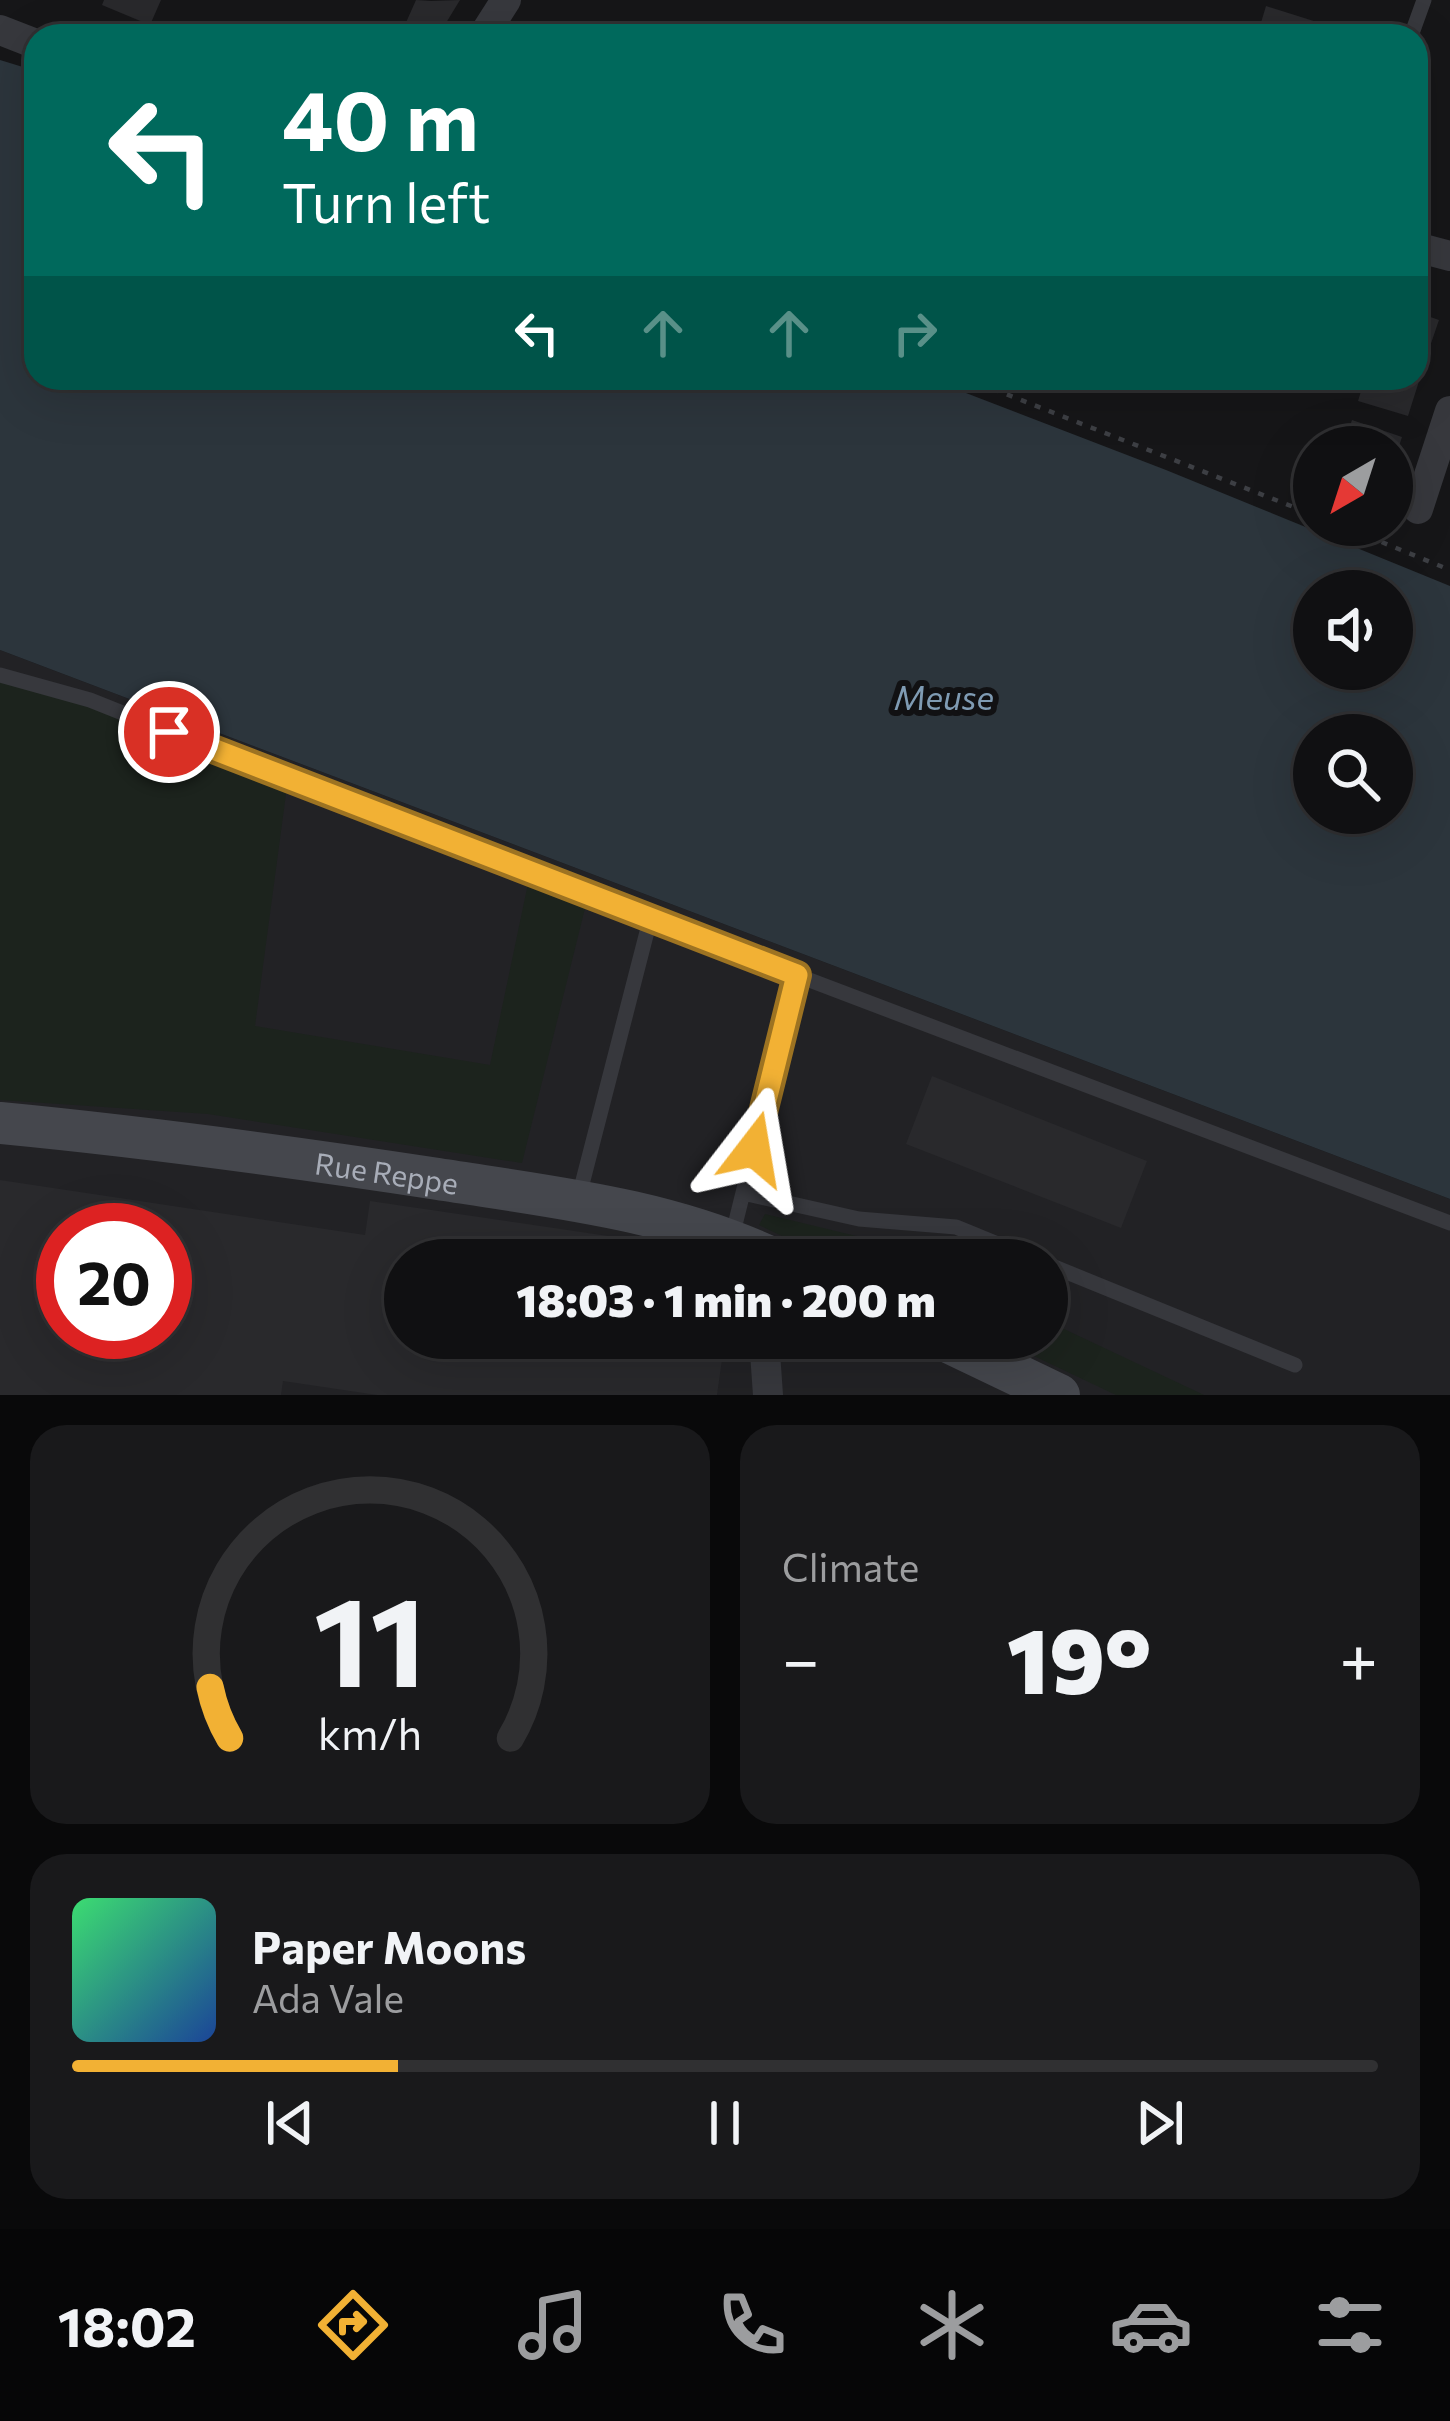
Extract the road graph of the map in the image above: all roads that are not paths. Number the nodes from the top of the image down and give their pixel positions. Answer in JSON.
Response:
{"nodes":[{"id":1,"x":1450,"y":411,"type":"edge"},
{"id":2,"x":1418,"y":509,"type":"dead end"},
{"id":3,"x":0,"y":675,"type":"edge"},
{"id":4,"x":650,"y":920,"type":"junction"},
{"id":5,"x":797,"y":975,"type":"junction"},
{"id":6,"x":0,"y":1123,"type":"edge"},
{"id":7,"x":742,"y":1192,"type":"junction"},
{"id":8,"x":577,"y":1200,"type":"junction"},
{"id":9,"x":1450,"y":1223,"type":"edge"},
{"id":10,"x":717,"y":1239,"type":"edge"},
{"id":11,"x":756,"y":1239,"type":"edge"},
{"id":12,"x":985,"y":1239,"type":"edge"},
{"id":13,"x":1068,"y":1273,"type":"edge"},
{"id":14,"x":765,"y":1359,"type":"edge"},
{"id":15,"x":984,"y":1359,"type":"edge"},
{"id":16,"x":1294,"y":1365,"type":"dead end"},
{"id":17,"x":768,"y":1395,"type":"edge"},
{"id":18,"x":1059,"y":1395,"type":"edge"}],
"edges":[{"from":1,"to":2,"type":"street"},
{"from":3,"to":4,"type":"lane"},
{"from":4,"to":5,"type":"lane"},
{"from":4,"to":8,"type":"lane"},
{"from":5,"to":7,"type":"lane"},
{"from":5,"to":9,"type":"lane"},
{"from":6,"to":8,"type":"main road","name":"Rue Reppe"},
{"from":7,"to":11,"type":"lane"},
{"from":7,"to":12,"type":"lane"},
{"from":8,"to":10,"type":"main road","name":"Rue Reppe"},
{"from":13,"to":16,"type":"lane"},
{"from":14,"to":17,"type":"street"},
{"from":15,"to":18,"type":"main road"}]}
